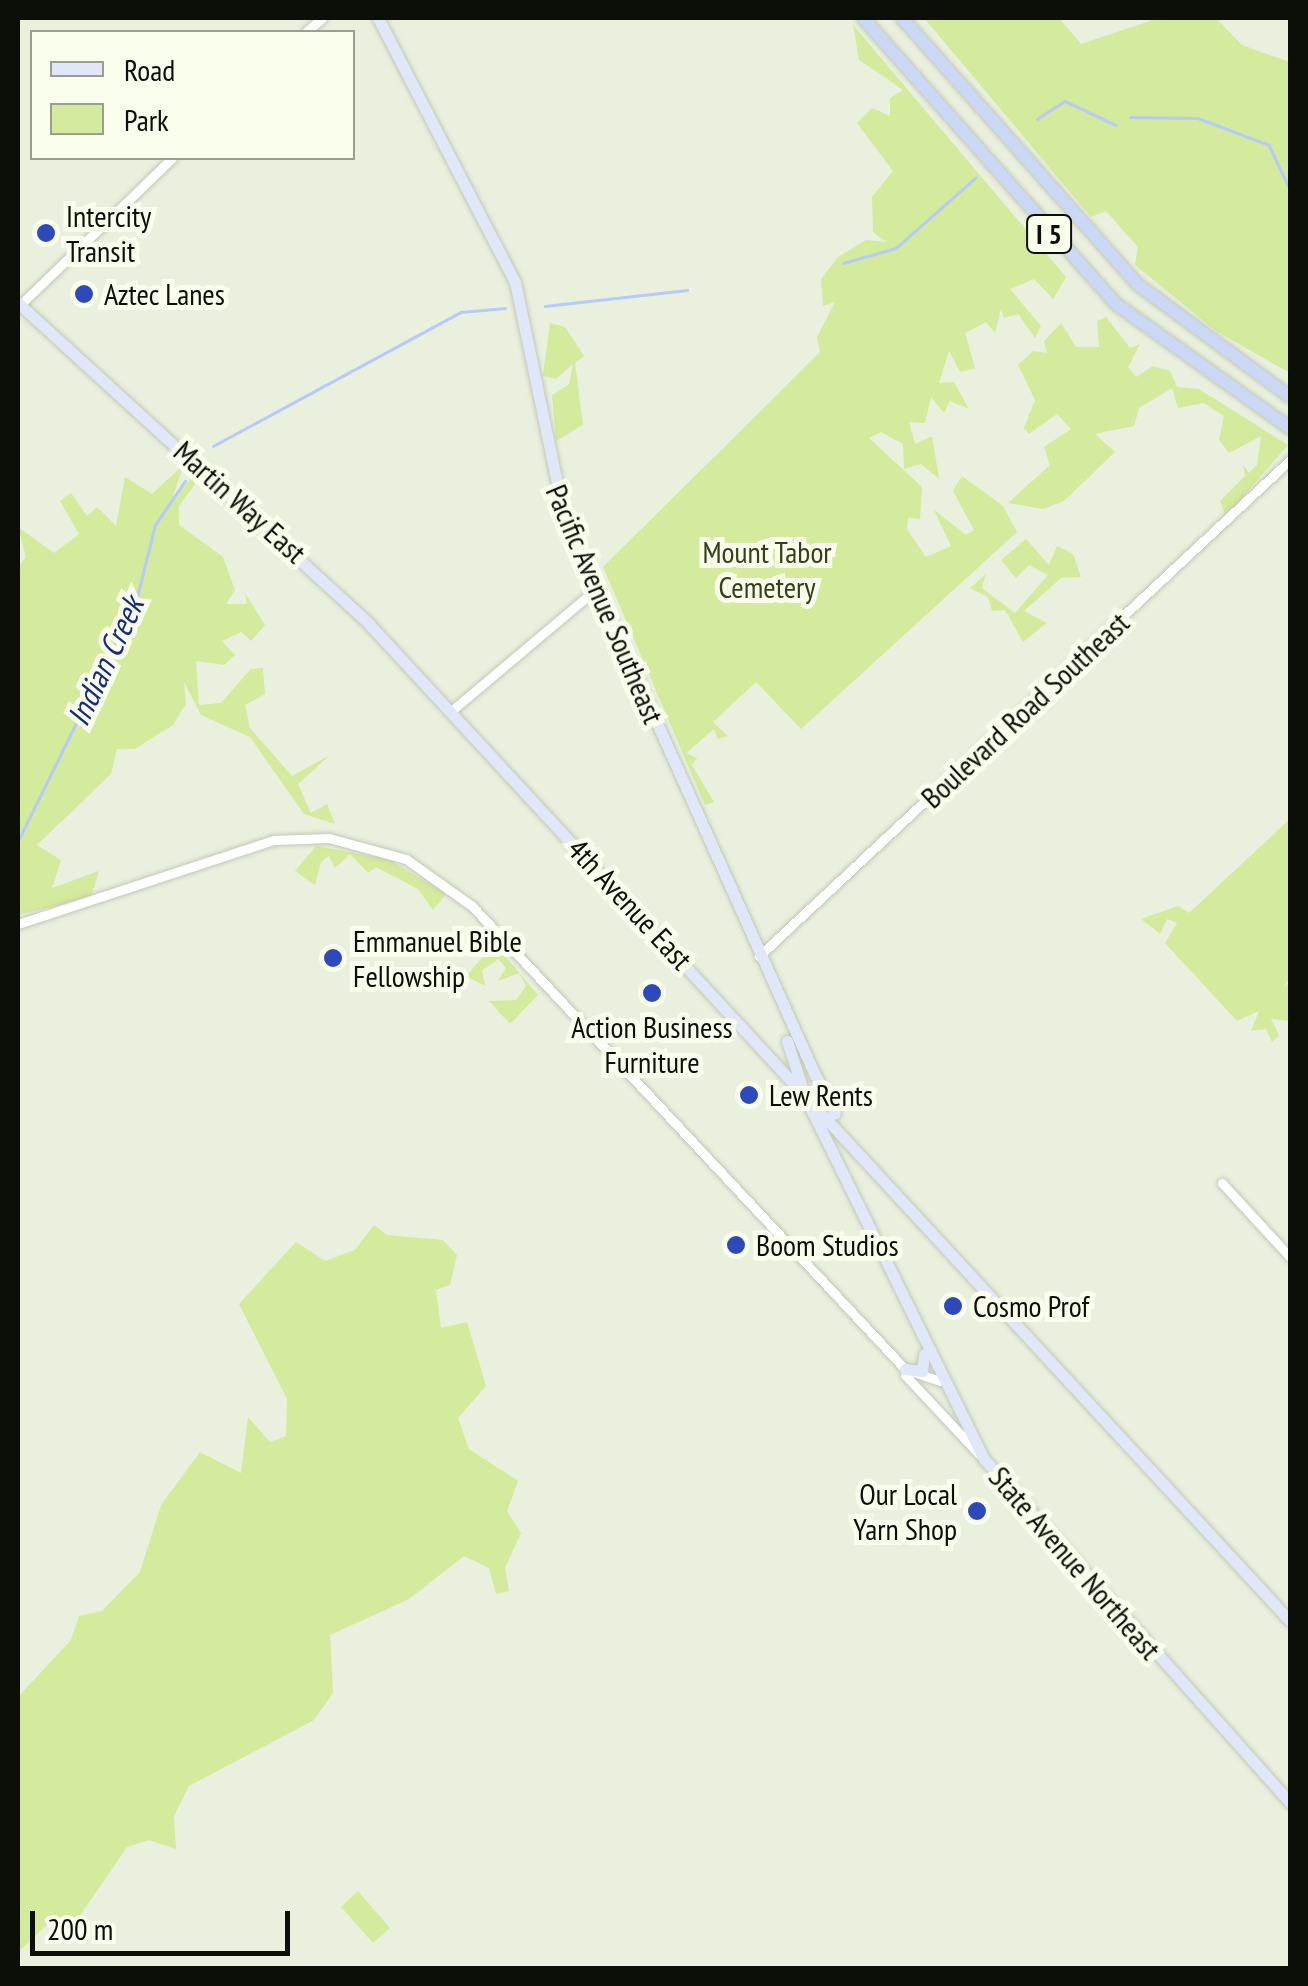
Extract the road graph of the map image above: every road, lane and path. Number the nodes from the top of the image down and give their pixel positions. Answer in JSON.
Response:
{"nodes":[{"id":1,"x":378,"y":18,"type":"edge"},
{"id":2,"x":863,"y":18,"type":"edge"},
{"id":3,"x":902,"y":18,"type":"edge"},
{"id":4,"x":170,"y":160,"type":"edge"},
{"id":5,"x":19,"y":304,"type":"edge"},
{"id":6,"x":1290,"y":398,"type":"edge"},
{"id":7,"x":1290,"y":428,"type":"edge"},
{"id":8,"x":1289,"y":462,"type":"edge"},
{"id":9,"x":596,"y":589,"type":"junction"},
{"id":10,"x":450,"y":712,"type":"junction"},
{"id":11,"x":18,"y":924,"type":"edge"},
{"id":12,"x":757,"y":957,"type":"junction"},
{"id":13,"x":786,"y":1022,"type":"junction"},
{"id":14,"x":806,"y":1099,"type":"junction"},
{"id":15,"x":846,"y":1136,"type":"junction"},
{"id":16,"x":831,"y":1139,"type":"junction"},
{"id":17,"x":889,"y":1182,"type":"junction"},
{"id":18,"x":1222,"y":1182,"type":"dead end"},
{"id":19,"x":1290,"y":1256,"type":"edge"},
{"id":20,"x":860,"y":1323,"type":"junction"},
{"id":21,"x":918,"y":1330,"type":"junction"},
{"id":22,"x":905,"y":1369,"type":"junction"},
{"id":23,"x":940,"y":1381,"type":"junction"},
{"id":24,"x":984,"y":1459,"type":"junction"},
{"id":25,"x":1290,"y":1620,"type":"edge"},
{"id":26,"x":1290,"y":1802,"type":"edge"}],
"edges":[{"from":1,"to":9,"type":"main road","name":"Pacific Avenue Southeast"},
{"from":2,"to":7,"type":"highway","number":"I 5"},
{"from":3,"to":6,"type":"highway","number":"I 5"},
{"from":4,"to":5,"type":"street"},
{"from":5,"to":10,"type":"main road","name":"Martin Way East"},
{"from":8,"to":12,"type":"street","name":"Boulevard Road Southeast"},
{"from":9,"to":10,"type":"street"},
{"from":9,"to":12,"type":"main road","name":"Pacific Avenue Southeast"},
{"from":10,"to":14,"type":"main road","name":"4th Avenue East"},
{"from":11,"to":20,"type":"street","name":"State Avenue Northeast"},
{"from":12,"to":13,"type":"main road","name":"Pacific Avenue Southeast"},
{"from":13,"to":14,"type":"main road","name":"Pacific Avenue Southeast"},
{"from":13,"to":15,"type":"main road"},
{"from":14,"to":15,"type":"main road"},
{"from":14,"to":16,"type":"main road","name":"Pacific Avenue Southeast"},
{"from":15,"to":17,"type":"main road"},
{"from":16,"to":17,"type":"main road"},
{"from":16,"to":21,"type":"main road","name":"Pacific Avenue Southeast"},
{"from":17,"to":25,"type":"main road"},
{"from":18,"to":19,"type":"street"},
{"from":20,"to":22,"type":"street","name":"State Avenue Northeast"},
{"from":20,"to":24,"type":"street","name":"State Avenue Northeast"},
{"from":21,"to":22,"type":"main road"},
{"from":21,"to":23,"type":"main road","name":"Pacific Avenue Southeast"},
{"from":22,"to":23,"type":"street"},
{"from":23,"to":24,"type":"main road","name":"Pacific Avenue Southeast"},
{"from":24,"to":26,"type":"main road","name":"State Avenue Northeast"}]}
